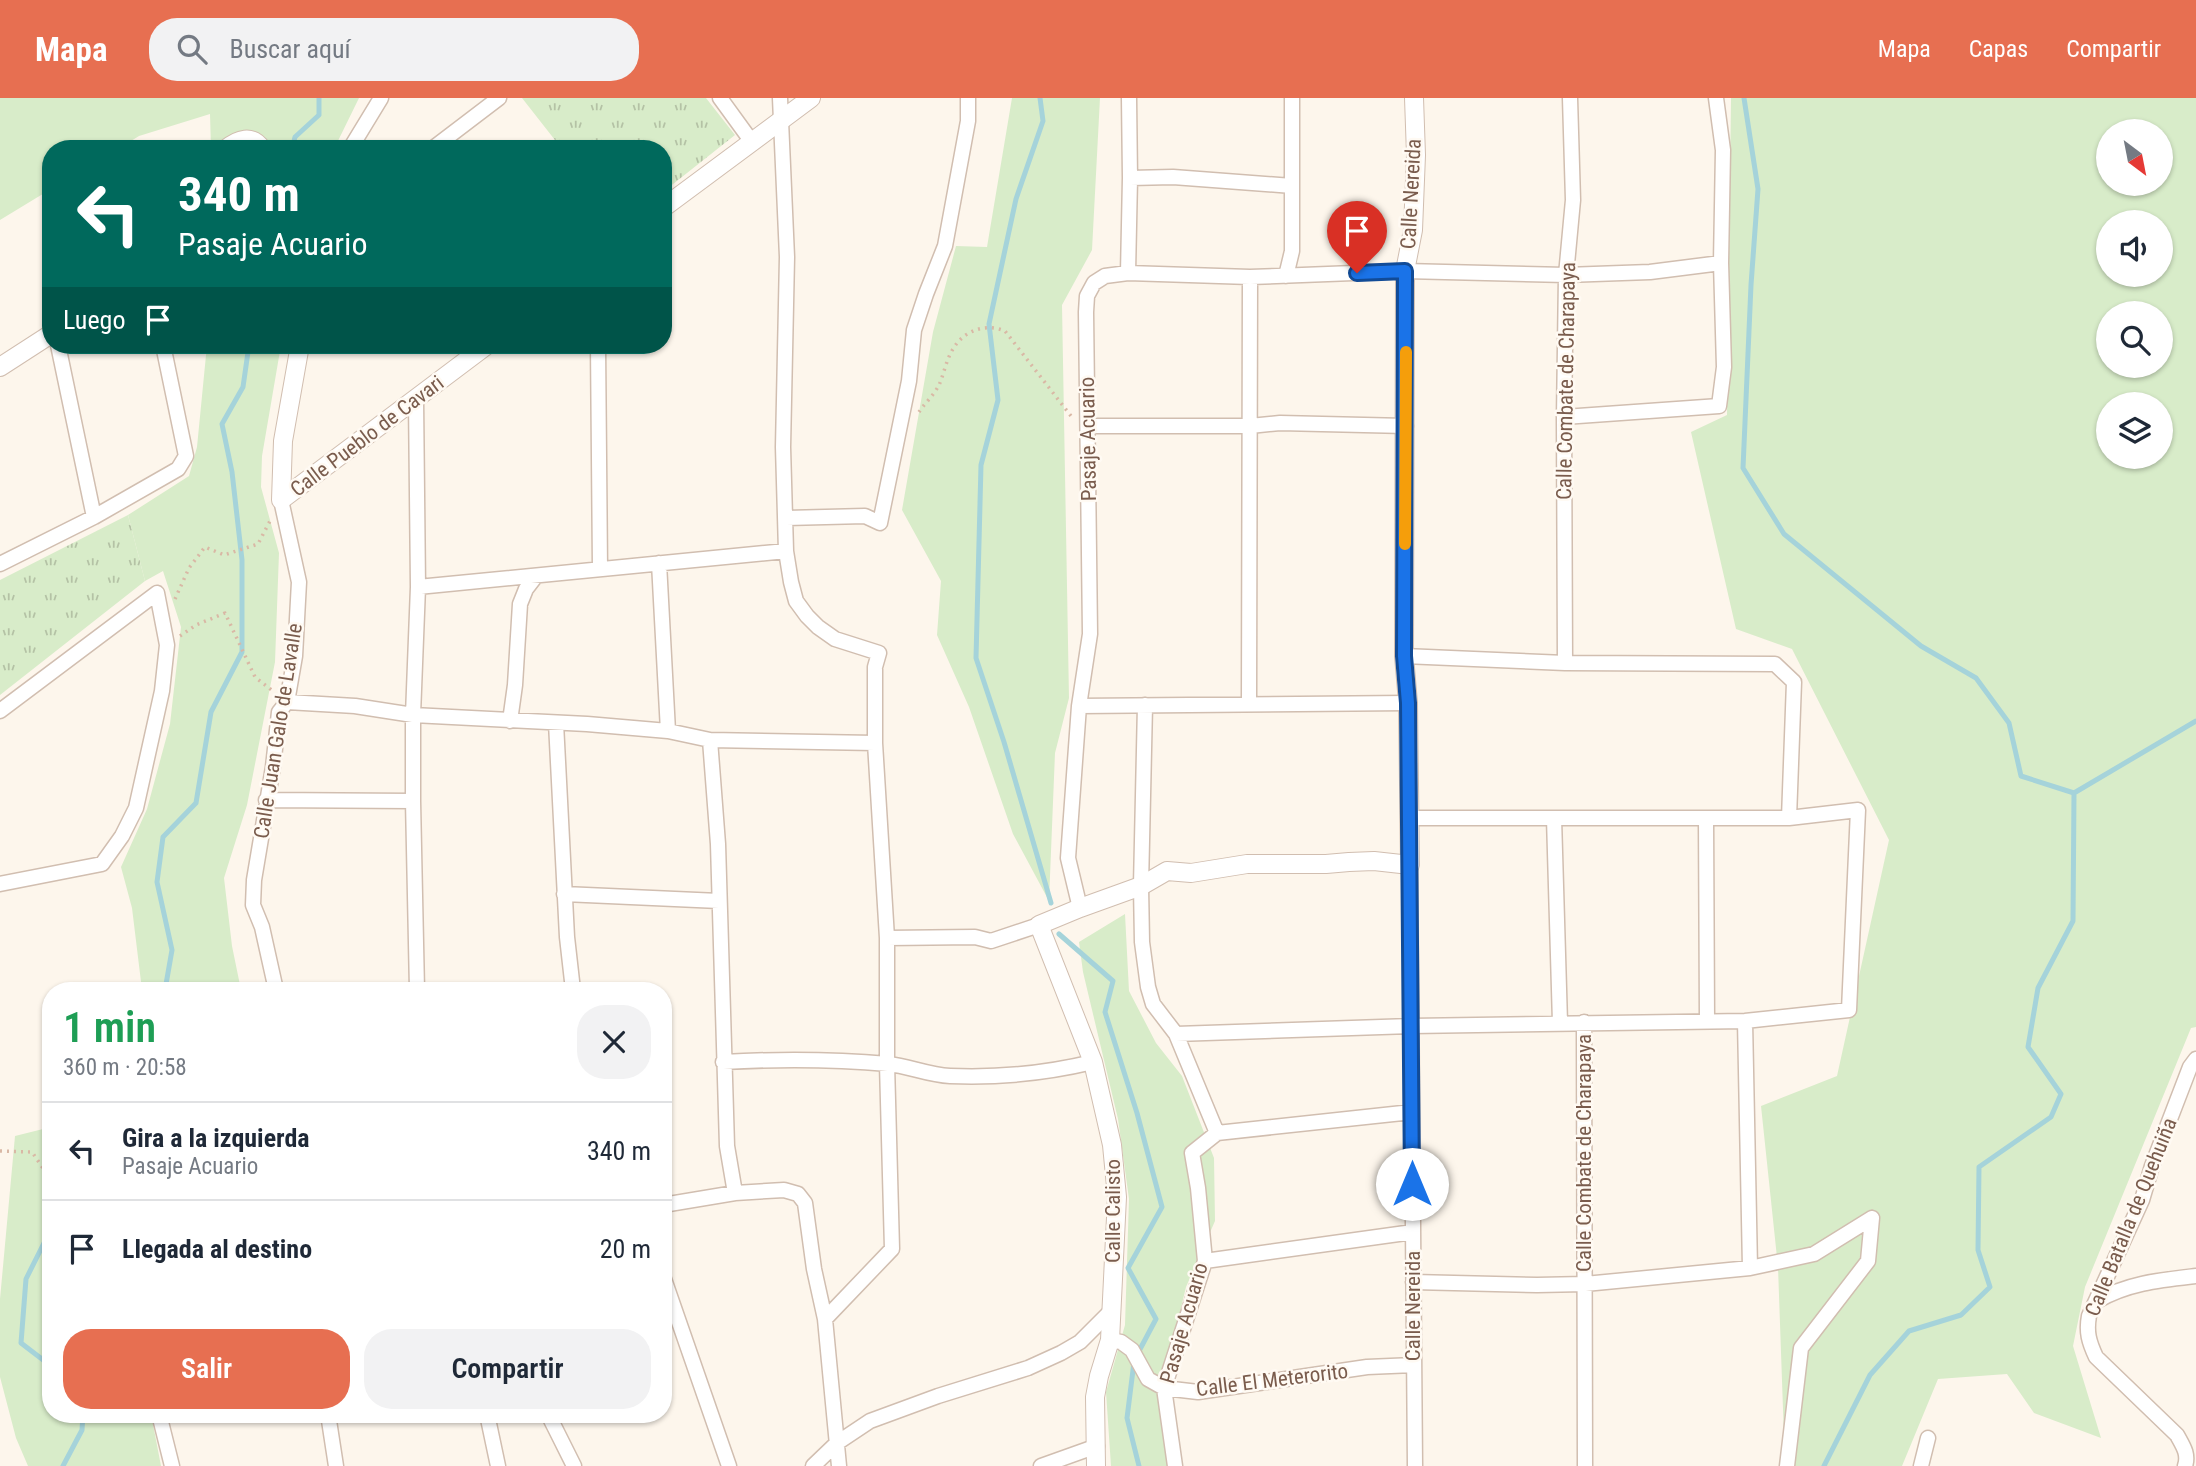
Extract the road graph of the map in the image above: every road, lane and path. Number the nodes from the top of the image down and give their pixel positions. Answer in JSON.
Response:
{"nodes":[{"id":1,"x":382,"y":98,"type":"edge"},
{"id":2,"x":499,"y":98,"type":"edge"},
{"id":3,"x":720,"y":98,"type":"edge"},
{"id":4,"x":780,"y":98,"type":"edge"},
{"id":5,"x":811,"y":98,"type":"edge"},
{"id":6,"x":968,"y":98,"type":"edge"},
{"id":7,"x":1129,"y":98,"type":"edge"},
{"id":8,"x":1292,"y":98,"type":"edge"},
{"id":9,"x":1414,"y":98,"type":"edge"},
{"id":10,"x":1570,"y":98,"type":"edge"},
{"id":11,"x":1716,"y":98,"type":"edge"},
{"id":12,"x":780,"y":121,"type":"junction"},
{"id":13,"x":356,"y":140,"type":"edge"},
{"id":14,"x":444,"y":140,"type":"edge"},
{"id":15,"x":752,"y":142,"type":"junction"},
{"id":16,"x":1130,"y":178,"type":"junction"},
{"id":17,"x":1292,"y":186,"type":"junction"},
{"id":18,"x":672,"y":201,"type":"edge"},
{"id":19,"x":1721,"y":262,"type":"junction"},
{"id":20,"x":1405,"y":271,"type":"junction"},
{"id":21,"x":1128,"y":273,"type":"junction"},
{"id":22,"x":1566,"y":275,"type":"junction"},
{"id":23,"x":1286,"y":276,"type":"junction"},
{"id":24,"x":1251,"y":277,"type":"junction"},
{"id":25,"x":42,"y":340,"type":"edge"},
{"id":26,"x":60,"y":354,"type":"edge"},
{"id":27,"x":165,"y":354,"type":"edge"},
{"id":28,"x":298,"y":354,"type":"edge"},
{"id":29,"x":475,"y":354,"type":"edge"},
{"id":30,"x":598,"y":354,"type":"edge"},
{"id":31,"x":0,"y":368,"type":"edge"},
{"id":32,"x":416,"y":399,"type":"junction"},
{"id":33,"x":1564,"y":417,"type":"junction"},
{"id":34,"x":1088,"y":426,"type":"junction"},
{"id":35,"x":1250,"y":426,"type":"junction"},
{"id":36,"x":1406,"y":426,"type":"junction"},
{"id":37,"x":898,"y":438,"type":"junction"},
{"id":38,"x":281,"y":500,"type":"junction"},
{"id":39,"x":94,"y":517,"type":"junction"},
{"id":40,"x":786,"y":518,"type":"junction"},
{"id":41,"x":786,"y":551,"type":"junction"},
{"id":42,"x":659,"y":563,"type":"junction"},
{"id":43,"x":0,"y":564,"type":"edge"},
{"id":44,"x":600,"y":569,"type":"junction"},
{"id":45,"x":536,"y":576,"type":"junction"},
{"id":46,"x":418,"y":587,"type":"junction"},
{"id":47,"x":163,"y":622,"type":"junction"},
{"id":48,"x":167,"y":645,"type":"junction"},
{"id":49,"x":1404,"y":656,"type":"junction"},
{"id":50,"x":1566,"y":663,"type":"junction"},
{"id":51,"x":286,"y":702,"type":"junction"},
{"id":52,"x":1408,"y":703,"type":"junction"},
{"id":53,"x":1249,"y":704,"type":"junction"},
{"id":54,"x":1144,"y":705,"type":"junction"},
{"id":55,"x":1079,"y":706,"type":"junction"},
{"id":56,"x":0,"y":711,"type":"edge"},
{"id":57,"x":413,"y":715,"type":"junction"},
{"id":58,"x":510,"y":721,"type":"junction"},
{"id":59,"x":556,"y":723,"type":"junction"},
{"id":60,"x":668,"y":731,"type":"junction"},
{"id":61,"x":710,"y":740,"type":"junction"},
{"id":62,"x":875,"y":743,"type":"junction"},
{"id":63,"x":266,"y":800,"type":"junction"},
{"id":64,"x":413,"y":801,"type":"junction"},
{"id":65,"x":1409,"y":818,"type":"junction"},
{"id":66,"x":1555,"y":818,"type":"junction"},
{"id":67,"x":1706,"y":818,"type":"junction"},
{"id":68,"x":1789,"y":818,"type":"junction"},
{"id":69,"x":1410,"y":865,"type":"junction"},
{"id":70,"x":0,"y":884,"type":"edge"},
{"id":71,"x":1141,"y":886,"type":"junction"},
{"id":72,"x":564,"y":894,"type":"junction"},
{"id":73,"x":719,"y":901,"type":"junction"},
{"id":74,"x":1080,"y":908,"type":"junction"},
{"id":75,"x":1039,"y":925,"type":"junction"},
{"id":76,"x":887,"y":939,"type":"junction"},
{"id":77,"x":274,"y":982,"type":"edge"},
{"id":78,"x":417,"y":982,"type":"edge"},
{"id":79,"x":572,"y":982,"type":"edge"},
{"id":80,"x":1707,"y":1021,"type":"junction"},
{"id":81,"x":1745,"y":1021,"type":"junction"},
{"id":82,"x":1584,"y":1022,"type":"junction"},
{"id":83,"x":1560,"y":1023,"type":"junction"},
{"id":84,"x":1411,"y":1026,"type":"junction"},
{"id":85,"x":1175,"y":1034,"type":"junction"},
{"id":86,"x":2196,"y":1059,"type":"edge"},
{"id":87,"x":723,"y":1062,"type":"junction"},
{"id":88,"x":1093,"y":1062,"type":"junction"},
{"id":89,"x":887,"y":1064,"type":"junction"},
{"id":90,"x":1412,"y":1112,"type":"junction"},
{"id":91,"x":1217,"y":1133,"type":"junction"},
{"id":92,"x":0,"y":1151,"type":"edge"},
{"id":93,"x":42,"y":1167,"type":"edge"},
{"id":94,"x":735,"y":1193,"type":"junction"},
{"id":95,"x":672,"y":1204,"type":"edge"},
{"id":96,"x":1413,"y":1232,"type":"junction"},
{"id":97,"x":1205,"y":1261,"type":"junction"},
{"id":98,"x":1750,"y":1268,"type":"junction"},
{"id":99,"x":2196,"y":1276,"type":"edge"},
{"id":100,"x":1413,"y":1282,"type":"junction"},
{"id":101,"x":1585,"y":1284,"type":"junction"},
{"id":102,"x":2096,"y":1301,"type":"junction"},
{"id":103,"x":672,"y":1302,"type":"edge"},
{"id":104,"x":1112,"y":1310,"type":"junction"},
{"id":105,"x":825,"y":1319,"type":"junction"},
{"id":106,"x":1110,"y":1340,"type":"junction"},
{"id":107,"x":1414,"y":1365,"type":"junction"},
{"id":108,"x":1164,"y":1388,"type":"junction"},
{"id":109,"x":161,"y":1423,"type":"edge"},
{"id":110,"x":329,"y":1423,"type":"edge"},
{"id":111,"x":489,"y":1423,"type":"edge"},
{"id":112,"x":552,"y":1423,"type":"edge"},
{"id":113,"x":1928,"y":1438,"type":"dead end"},
{"id":114,"x":837,"y":1443,"type":"junction"},
{"id":115,"x":1097,"y":1446,"type":"junction"},
{"id":116,"x":172,"y":1466,"type":"edge"},
{"id":117,"x":336,"y":1466,"type":"edge"},
{"id":118,"x":498,"y":1466,"type":"edge"},
{"id":119,"x":574,"y":1466,"type":"edge"},
{"id":120,"x":729,"y":1466,"type":"edge"},
{"id":121,"x":813,"y":1466,"type":"edge"},
{"id":122,"x":839,"y":1466,"type":"edge"},
{"id":123,"x":1041,"y":1466,"type":"edge"},
{"id":124,"x":1097,"y":1466,"type":"edge"},
{"id":125,"x":1175,"y":1466,"type":"edge"},
{"id":126,"x":1415,"y":1466,"type":"edge"},
{"id":127,"x":1585,"y":1466,"type":"edge"},
{"id":128,"x":1787,"y":1466,"type":"edge"},
{"id":129,"x":1921,"y":1466,"type":"edge"},
{"id":130,"x":2185,"y":1466,"type":"edge"}],
"edges":[{"from":1,"to":13,"type":"street"},
{"from":2,"to":14,"type":"street"},
{"from":3,"to":15,"type":"street"},
{"from":4,"to":12,"type":"street"},
{"from":5,"to":12,"type":"street"},
{"from":6,"to":37,"type":"street"},
{"from":7,"to":16,"type":"street"},
{"from":8,"to":17,"type":"street"},
{"from":9,"to":20,"type":"street","name":"Calle Nereida"},
{"from":10,"to":22,"type":"street","name":"Calle Combate de Charapaya"},
{"from":11,"to":19,"type":"street"},
{"from":12,"to":15,"type":"street"},
{"from":12,"to":40,"type":"street"},
{"from":15,"to":18,"type":"street"},
{"from":16,"to":17,"type":"street"},
{"from":16,"to":21,"type":"street"},
{"from":17,"to":23,"type":"street"},
{"from":19,"to":22,"type":"street","name":"Pasaje Acuario"},
{"from":19,"to":33,"type":"street"},
{"from":20,"to":22,"type":"street","name":"Pasaje Acuario"},
{"from":20,"to":23,"type":"street","name":"Pasaje Acuario"},
{"from":20,"to":36,"type":"street","name":"Calle Nereida"},
{"from":21,"to":24,"type":"street","name":"Pasaje Acuario"},
{"from":21,"to":34,"type":"street","name":"Pasaje Acuario"},
{"from":22,"to":33,"type":"street","name":"Calle Combate de Charapaya"},
{"from":23,"to":24,"type":"street","name":"Pasaje Acuario"},
{"from":24,"to":35,"type":"street"},
{"from":25,"to":31,"type":"street"},
{"from":26,"to":39,"type":"street"},
{"from":27,"to":39,"type":"street"},
{"from":28,"to":38,"type":"street","name":"Calle Juan Galo de Lavalle"},
{"from":29,"to":32,"type":"street","name":"Calle Pueblo de Cavari"},
{"from":30,"to":44,"type":"street"},
{"from":32,"to":38,"type":"street","name":"Calle Pueblo de Cavari"},
{"from":32,"to":46,"type":"street"},
{"from":33,"to":50,"type":"street","name":"Calle Combate de Charapaya"},
{"from":34,"to":35,"type":"street"},
{"from":34,"to":37,"type":"path"},
{"from":34,"to":55,"type":"street","name":"Pasaje Acuario"},
{"from":35,"to":36,"type":"street"},
{"from":35,"to":53,"type":"street"},
{"from":36,"to":49,"type":"street","name":"Calle Nereida"},
{"from":37,"to":40,"type":"street"},
{"from":38,"to":47,"type":"path"},
{"from":38,"to":51,"type":"street","name":"Calle Juan Galo de Lavalle"},
{"from":39,"to":43,"type":"street"},
{"from":40,"to":41,"type":"street"},
{"from":41,"to":42,"type":"street"},
{"from":41,"to":62,"type":"street"},
{"from":42,"to":44,"type":"street"},
{"from":42,"to":60,"type":"street"},
{"from":44,"to":45,"type":"street"},
{"from":45,"to":46,"type":"street"},
{"from":45,"to":58,"type":"street"},
{"from":46,"to":57,"type":"street"},
{"from":47,"to":48,"type":"street"},
{"from":47,"to":56,"type":"street"},
{"from":48,"to":51,"type":"path"},
{"from":48,"to":70,"type":"street"},
{"from":49,"to":50,"type":"street"},
{"from":49,"to":52,"type":"street","name":"Calle Nereida"},
{"from":50,"to":68,"type":"street"},
{"from":51,"to":57,"type":"street"},
{"from":51,"to":63,"type":"street","name":"Calle Juan Galo de Lavalle"},
{"from":52,"to":53,"type":"street"},
{"from":52,"to":65,"type":"street","name":"Calle Nereida"},
{"from":53,"to":54,"type":"street"},
{"from":54,"to":55,"type":"street"},
{"from":54,"to":71,"type":"street"},
{"from":55,"to":74,"type":"street","name":"Pasaje Acuario"},
{"from":57,"to":58,"type":"street"},
{"from":57,"to":64,"type":"street"},
{"from":58,"to":59,"type":"street"},
{"from":59,"to":60,"type":"street"},
{"from":59,"to":72,"type":"street"},
{"from":60,"to":61,"type":"street"},
{"from":61,"to":62,"type":"street"},
{"from":61,"to":73,"type":"street"},
{"from":62,"to":76,"type":"street"},
{"from":63,"to":64,"type":"street"},
{"from":63,"to":77,"type":"street","name":"Calle Juan Galo de Lavalle"},
{"from":64,"to":78,"type":"street"},
{"from":65,"to":66,"type":"street"},
{"from":65,"to":69,"type":"street","name":"Calle Nereida"},
{"from":66,"to":67,"type":"street"},
{"from":66,"to":83,"type":"street","name":"Calle Combate de Charapaya"},
{"from":67,"to":68,"type":"street"},
{"from":67,"to":80,"type":"street"},
{"from":68,"to":81,"type":"street"},
{"from":69,"to":71,"type":"street"},
{"from":69,"to":84,"type":"street","name":"Calle Nereida"},
{"from":71,"to":74,"type":"street"},
{"from":71,"to":85,"type":"street"},
{"from":72,"to":73,"type":"street"},
{"from":72,"to":79,"type":"street"},
{"from":73,"to":87,"type":"street"},
{"from":74,"to":75,"type":"street"},
{"from":75,"to":76,"type":"street"},
{"from":75,"to":88,"type":"street","name":"Calle Calisto"},
{"from":76,"to":89,"type":"street"},
{"from":80,"to":81,"type":"street"},
{"from":80,"to":82,"type":"street"},
{"from":81,"to":98,"type":"street"},
{"from":82,"to":83,"type":"street"},
{"from":82,"to":101,"type":"street","name":"Calle Combate de Charapaya"},
{"from":83,"to":84,"type":"street"},
{"from":84,"to":85,"type":"street"},
{"from":84,"to":90,"type":"street","name":"Calle Nereida"},
{"from":85,"to":91,"type":"street"},
{"from":86,"to":102,"type":"street","name":"Calle Batalla de Quehuiña"},
{"from":87,"to":89,"type":"street"},
{"from":87,"to":94,"type":"street"},
{"from":88,"to":89,"type":"street"},
{"from":88,"to":104,"type":"street","name":"Calle Calisto"},
{"from":89,"to":105,"type":"street"},
{"from":90,"to":91,"type":"street"},
{"from":90,"to":96,"type":"street","name":"Calle Nereida"},
{"from":91,"to":97,"type":"street","name":"Pasaje Acuario"},
{"from":92,"to":93,"type":"path"},
{"from":94,"to":95,"type":"street"},
{"from":94,"to":105,"type":"street"},
{"from":96,"to":97,"type":"street"},
{"from":96,"to":100,"type":"street","name":"Calle Nereida"},
{"from":97,"to":108,"type":"street","name":"Pasaje Acuario"},
{"from":98,"to":101,"type":"street","name":"Calle Combate de Charapaya"},
{"from":98,"to":128,"type":"street","name":"Calle Combate de Charapaya"},
{"from":99,"to":102,"type":"street"},
{"from":100,"to":101,"type":"street"},
{"from":100,"to":107,"type":"street","name":"Calle Nereida"},
{"from":101,"to":127,"type":"street","name":"Calle Combate de Charapaya"},
{"from":102,"to":130,"type":"street","name":"Calle Batalla de Quehuiña"},
{"from":103,"to":120,"type":"street"},
{"from":104,"to":106,"type":"street","name":"Calle Calisto"},
{"from":104,"to":114,"type":"street"},
{"from":105,"to":114,"type":"street"},
{"from":106,"to":108,"type":"street"},
{"from":106,"to":115,"type":"street","name":"Calle Calisto"},
{"from":107,"to":108,"type":"street","name":"Calle El Meterorito"},
{"from":107,"to":126,"type":"street","name":"Calle Nereida"},
{"from":108,"to":125,"type":"street","name":"Pasaje Acuario"},
{"from":109,"to":116,"type":"street"},
{"from":110,"to":117,"type":"street"},
{"from":111,"to":118,"type":"street"},
{"from":112,"to":119,"type":"street"},
{"from":113,"to":129,"type":"street"},
{"from":114,"to":121,"type":"street"},
{"from":114,"to":122,"type":"street"},
{"from":115,"to":123,"type":"street"},
{"from":115,"to":124,"type":"street","name":"Calle Calisto"}]}
